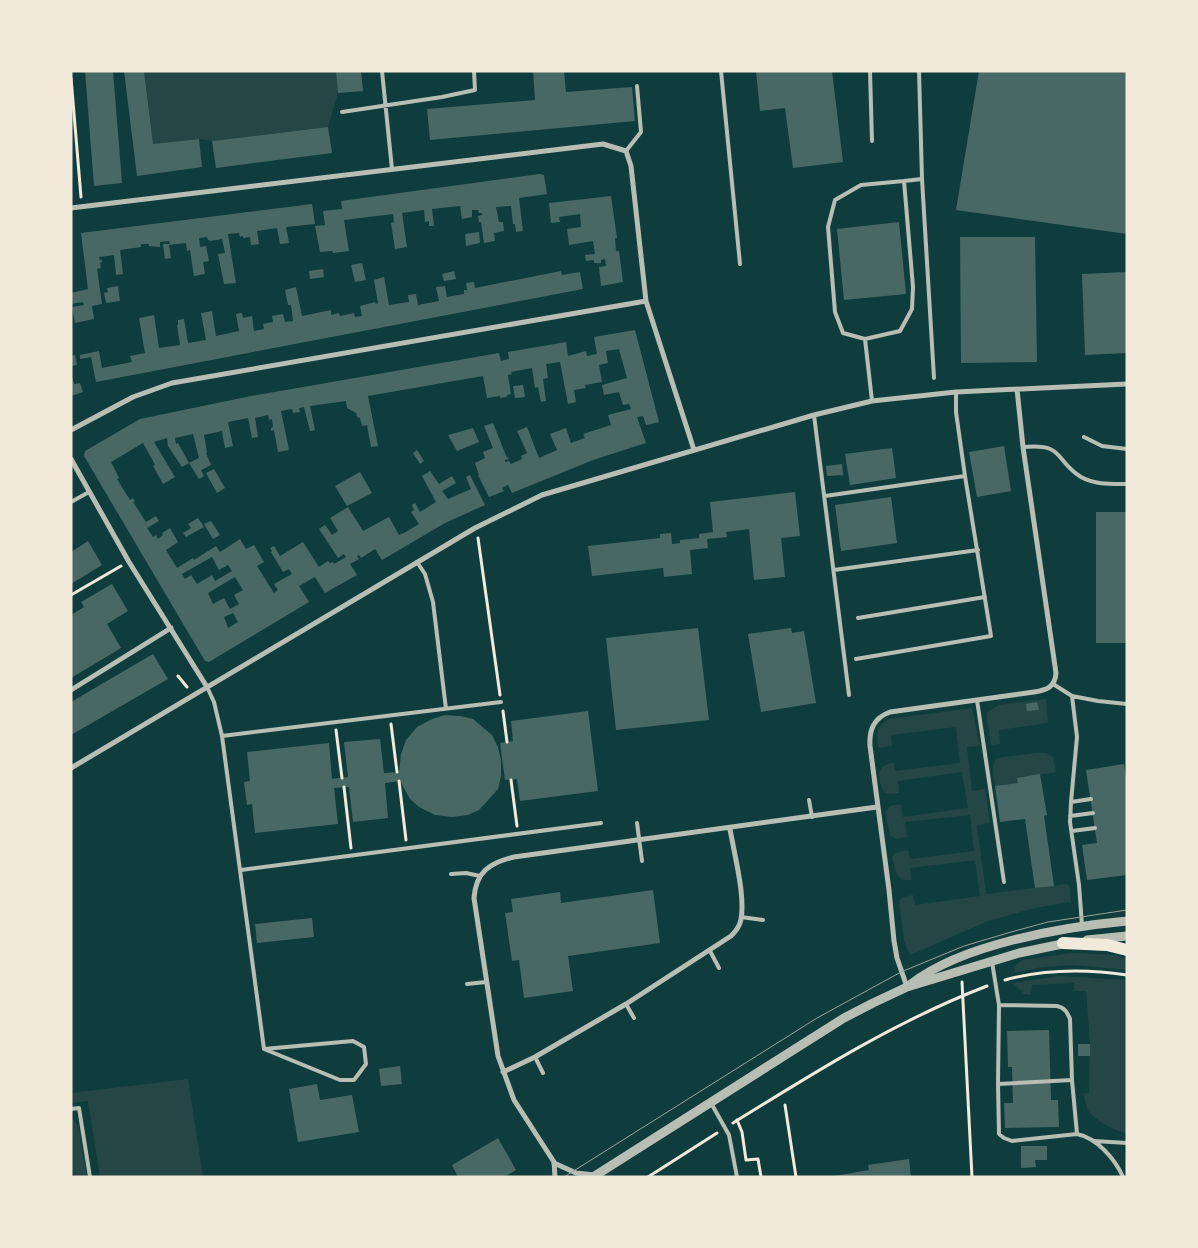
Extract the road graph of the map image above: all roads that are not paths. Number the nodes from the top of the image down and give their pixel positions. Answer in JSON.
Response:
{"nodes":[{"id":1,"x":382,"y":71,"type":"edge"},
{"id":2,"x":474,"y":71,"type":"edge"},
{"id":3,"x":720,"y":71,"type":"edge"},
{"id":4,"x":870,"y":71,"type":"edge"},
{"id":5,"x":919,"y":71,"type":"edge"},
{"id":6,"x":637,"y":86,"type":"dead end"},
{"id":7,"x":386,"y":105,"type":"junction"},
{"id":8,"x":342,"y":112,"type":"dead end"},
{"id":9,"x":872,"y":141,"type":"dead end"},
{"id":10,"x":626,"y":151,"type":"junction"},
{"id":11,"x":392,"y":169,"type":"junction"},
{"id":12,"x":922,"y":179,"type":"junction"},
{"id":13,"x":904,"y":181,"type":"junction"},
{"id":14,"x":71,"y":208,"type":"edge"},
{"id":15,"x":740,"y":264,"type":"dead end"},
{"id":16,"x":646,"y":301,"type":"junction"},
{"id":17,"x":865,"y":339,"type":"junction"},
{"id":18,"x":934,"y":378,"type":"dead end"},
{"id":19,"x":1127,"y":384,"type":"edge"},
{"id":20,"x":1017,"y":389,"type":"junction"},
{"id":21,"x":956,"y":392,"type":"junction"},
{"id":22,"x":872,"y":401,"type":"junction"},
{"id":23,"x":814,"y":415,"type":"junction"},
{"id":24,"x":71,"y":430,"type":"edge"},
{"id":25,"x":1084,"y":437,"type":"dead end"},
{"id":26,"x":1023,"y":447,"type":"junction"},
{"id":27,"x":1127,"y":449,"type":"edge"},
{"id":28,"x":694,"y":450,"type":"junction"},
{"id":29,"x":71,"y":459,"type":"edge"},
{"id":30,"x":965,"y":476,"type":"junction"},
{"id":31,"x":1127,"y":484,"type":"edge"},
{"id":32,"x":89,"y":492,"type":"junction"},
{"id":33,"x":825,"y":496,"type":"junction"},
{"id":34,"x":71,"y":502,"type":"edge"},
{"id":35,"x":978,"y":550,"type":"junction"},
{"id":36,"x":417,"y":562,"type":"junction"},
{"id":37,"x":834,"y":570,"type":"junction"},
{"id":38,"x":985,"y":597,"type":"junction"},
{"id":39,"x":858,"y":618,"type":"dead end"},
{"id":40,"x":171,"y":628,"type":"junction"},
{"id":41,"x":856,"y":659,"type":"dead end"},
{"id":42,"x":1053,"y":684,"type":"junction"},
{"id":43,"x":207,"y":687,"type":"junction"},
{"id":44,"x":71,"y":690,"type":"edge"},
{"id":45,"x":849,"y":695,"type":"dead end"},
{"id":46,"x":1072,"y":696,"type":"junction"},
{"id":47,"x":977,"y":700,"type":"junction"},
{"id":48,"x":502,"y":702,"type":"road end"},
{"id":49,"x":1127,"y":704,"type":"edge"},
{"id":50,"x":446,"y":709,"type":"junction"},
{"id":51,"x":222,"y":736,"type":"junction"},
{"id":52,"x":71,"y":768,"type":"edge"},
{"id":53,"x":1091,"y":799,"type":"dead end"},
{"id":54,"x":810,"y":800,"type":"dead end"},
{"id":55,"x":1070,"y":802,"type":"junction"},
{"id":56,"x":877,"y":807,"type":"junction"},
{"id":57,"x":1093,"y":813,"type":"dead end"},
{"id":58,"x":1070,"y":816,"type":"junction"},
{"id":59,"x":812,"y":817,"type":"junction"},
{"id":60,"x":601,"y":823,"type":"dead end"},
{"id":61,"x":637,"y":823,"type":"dead end"},
{"id":62,"x":1095,"y":828,"type":"dead end"},
{"id":63,"x":730,"y":829,"type":"junction"},
{"id":64,"x":1072,"y":831,"type":"junction"},
{"id":65,"x":639,"y":840,"type":"junction"},
{"id":66,"x":642,"y":861,"type":"dead end"},
{"id":67,"x":241,"y":870,"type":"junction"},
{"id":68,"x":451,"y":874,"type":"dead end"},
{"id":69,"x":480,"y":876,"type":"junction"},
{"id":70,"x":1004,"y":882,"type":"dead end"},
{"id":71,"x":742,"y":917,"type":"junction"},
{"id":72,"x":762,"y":920,"type":"dead end"},
{"id":73,"x":1127,"y":921,"type":"edge"},
{"id":74,"x":1082,"y":926,"type":"junction"},
{"id":75,"x":1127,"y":936,"type":"edge"},
{"id":76,"x":1062,"y":943,"type":"junction"},
{"id":77,"x":1127,"y":950,"type":"edge"},
{"id":78,"x":710,"y":951,"type":"junction"},
{"id":79,"x":992,"y":961,"type":"junction"},
{"id":80,"x":719,"y":968,"type":"dead end"},
{"id":81,"x":486,"y":982,"type":"junction"},
{"id":82,"x":467,"y":984,"type":"dead end"},
{"id":83,"x":907,"y":987,"type":"junction"},
{"id":84,"x":626,"y":1004,"type":"junction"},
{"id":85,"x":999,"y":1005,"type":"junction"},
{"id":86,"x":634,"y":1018,"type":"dead end"},
{"id":87,"x":264,"y":1050,"type":"junction"},
{"id":88,"x":536,"y":1057,"type":"junction"},
{"id":89,"x":503,"y":1072,"type":"junction"},
{"id":90,"x":543,"y":1073,"type":"dead end"},
{"id":91,"x":1072,"y":1080,"type":"junction"},
{"id":92,"x":998,"y":1084,"type":"junction"},
{"id":93,"x":711,"y":1103,"type":"junction"},
{"id":94,"x":71,"y":1109,"type":"edge"},
{"id":95,"x":1077,"y":1134,"type":"junction"},
{"id":96,"x":1094,"y":1141,"type":"junction"},
{"id":97,"x":1127,"y":1142,"type":"edge"},
{"id":98,"x":554,"y":1162,"type":"junction"},
{"id":99,"x":594,"y":1176,"type":"edge"},
{"id":100,"x":90,"y":1177,"type":"edge"},
{"id":101,"x":556,"y":1177,"type":"edge"},
{"id":102,"x":737,"y":1177,"type":"edge"},
{"id":103,"x":1123,"y":1177,"type":"edge"}],
"edges":[{"from":1,"to":7,"type":"lane"},
{"from":2,"to":7,"type":"lane"},
{"from":3,"to":15,"type":"lane"},
{"from":4,"to":9,"type":"lane"},
{"from":5,"to":12,"type":"lane"},
{"from":6,"to":10,"type":"lane"},
{"from":7,"to":8,"type":"lane"},
{"from":7,"to":11,"type":"lane"},
{"from":10,"to":11,"type":"street"},
{"from":10,"to":16,"type":"street"},
{"from":11,"to":14,"type":"street"},
{"from":12,"to":13,"type":"lane"},
{"from":12,"to":18,"type":"lane"},
{"from":13,"to":17,"type":"lane"},
{"from":13,"to":17,"type":"lane"},
{"from":16,"to":24,"type":"street"},
{"from":16,"to":28,"type":"street"},
{"from":17,"to":22,"type":"lane"},
{"from":19,"to":20,"type":"street"},
{"from":20,"to":21,"type":"street"},
{"from":20,"to":26,"type":"street"},
{"from":21,"to":22,"type":"street"},
{"from":21,"to":30,"type":"lane"},
{"from":22,"to":23,"type":"street"},
{"from":23,"to":28,"type":"street"},
{"from":23,"to":33,"type":"lane"},
{"from":25,"to":27,"type":"lane"},
{"from":26,"to":31,"type":"lane"},
{"from":26,"to":42,"type":"street"},
{"from":28,"to":36,"type":"street"},
{"from":29,"to":32,"type":"street"},
{"from":30,"to":33,"type":"lane"},
{"from":30,"to":35,"type":"lane"},
{"from":32,"to":34,"type":"lane"},
{"from":32,"to":40,"type":"street"},
{"from":33,"to":37,"type":"lane"},
{"from":35,"to":37,"type":"lane"},
{"from":35,"to":38,"type":"lane"},
{"from":36,"to":43,"type":"street"},
{"from":36,"to":50,"type":"lane"},
{"from":37,"to":45,"type":"lane"},
{"from":38,"to":39,"type":"lane"},
{"from":38,"to":41,"type":"lane"},
{"from":40,"to":43,"type":"street"},
{"from":40,"to":44,"type":"street"},
{"from":42,"to":46,"type":"lane"},
{"from":42,"to":47,"type":"street"},
{"from":43,"to":51,"type":"lane"},
{"from":43,"to":52,"type":"street"},
{"from":46,"to":49,"type":"lane"},
{"from":46,"to":55,"type":"lane"},
{"from":47,"to":56,"type":"street"},
{"from":47,"to":70,"type":"lane"},
{"from":48,"to":50,"type":"lane"},
{"from":50,"to":51,"type":"lane"},
{"from":51,"to":67,"type":"lane"},
{"from":53,"to":55,"type":"lane"},
{"from":54,"to":59,"type":"lane"},
{"from":55,"to":58,"type":"lane"},
{"from":56,"to":59,"type":"street"},
{"from":56,"to":83,"type":"street"},
{"from":57,"to":58,"type":"lane"},
{"from":58,"to":64,"type":"lane"},
{"from":59,"to":63,"type":"street"},
{"from":60,"to":67,"type":"lane"},
{"from":61,"to":65,"type":"lane"},
{"from":62,"to":64,"type":"lane"},
{"from":63,"to":65,"type":"street"},
{"from":63,"to":71,"type":"street"},
{"from":64,"to":74,"type":"lane"},
{"from":65,"to":66,"type":"lane"},
{"from":65,"to":69,"type":"street"},
{"from":67,"to":87,"type":"lane"},
{"from":68,"to":69,"type":"lane"},
{"from":69,"to":81,"type":"street"},
{"from":71,"to":72,"type":"lane"},
{"from":71,"to":78,"type":"street"},
{"from":73,"to":74,"type":"street"},
{"from":74,"to":83,"type":"street"},
{"from":75,"to":76,"type":"street"},
{"from":76,"to":77,"type":"main road"},
{"from":76,"to":79,"type":"street"},
{"from":78,"to":80,"type":"lane"},
{"from":78,"to":84,"type":"street"},
{"from":79,"to":83,"type":"street"},
{"from":79,"to":85,"type":"lane"},
{"from":81,"to":82,"type":"lane"},
{"from":81,"to":89,"type":"street"},
{"from":83,"to":93,"type":"street"},
{"from":84,"to":86,"type":"lane"},
{"from":84,"to":88,"type":"street"},
{"from":85,"to":91,"type":"lane"},
{"from":85,"to":92,"type":"lane"},
{"from":87,"to":87,"type":"lane"},
{"from":88,"to":89,"type":"street"},
{"from":88,"to":90,"type":"lane"},
{"from":89,"to":98,"type":"street"},
{"from":91,"to":92,"type":"lane"},
{"from":91,"to":95,"type":"lane"},
{"from":92,"to":95,"type":"lane"},
{"from":93,"to":99,"type":"street"},
{"from":93,"to":102,"type":"lane"},
{"from":94,"to":100,"type":"lane"},
{"from":95,"to":96,"type":"lane"},
{"from":96,"to":97,"type":"lane"},
{"from":96,"to":103,"type":"lane"},
{"from":98,"to":99,"type":"street"},
{"from":98,"to":101,"type":"street"}]}
